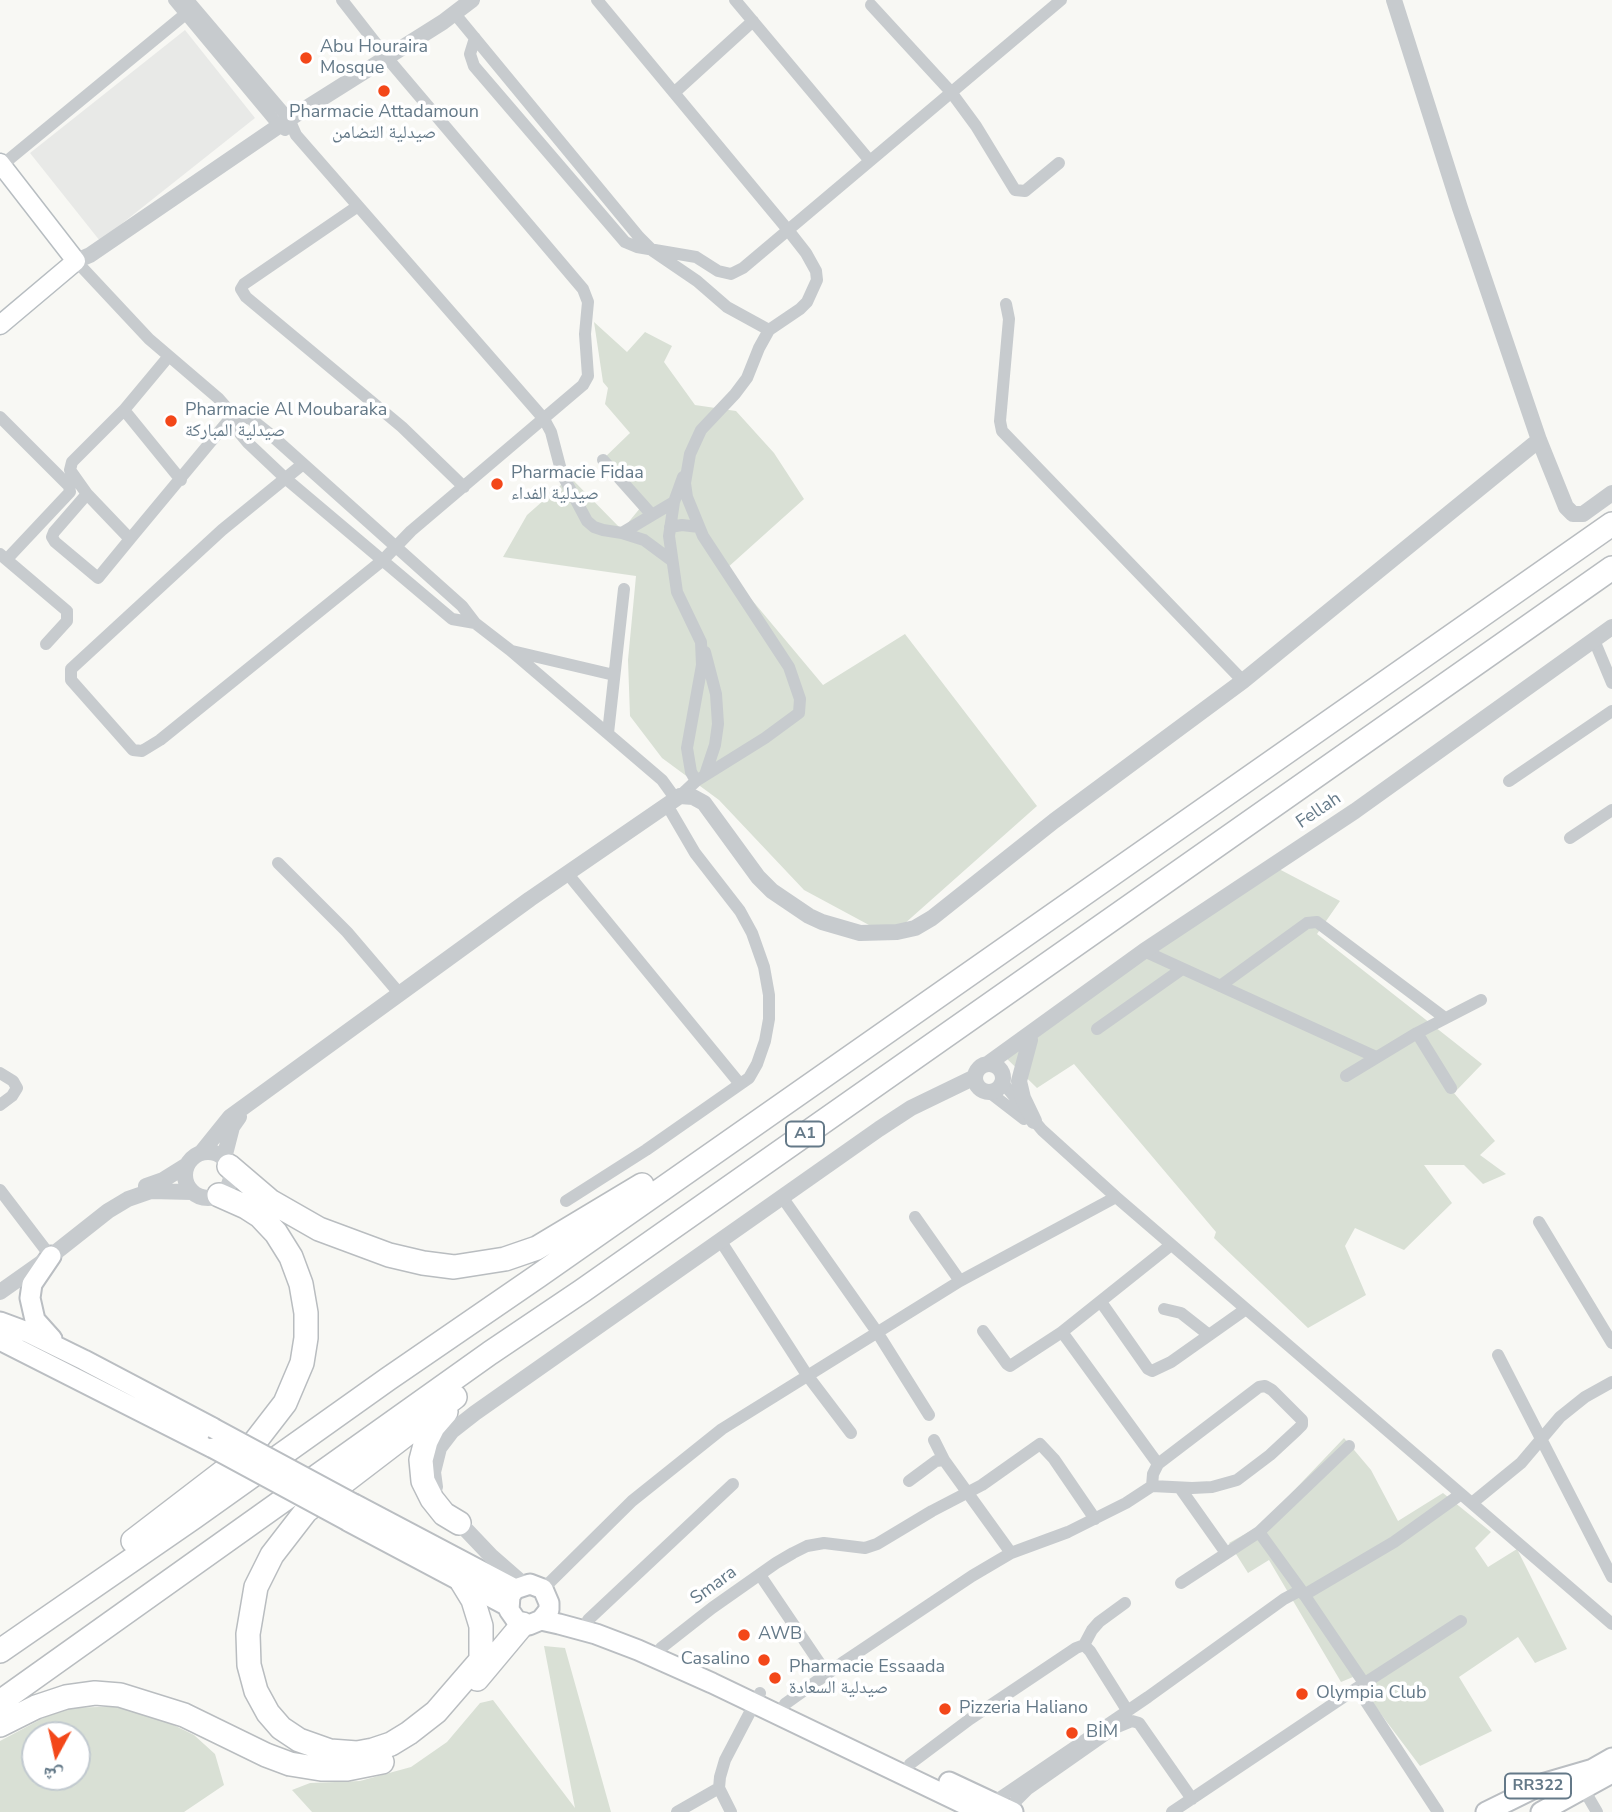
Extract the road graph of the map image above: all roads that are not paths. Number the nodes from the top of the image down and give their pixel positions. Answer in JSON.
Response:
{"nodes":[{"id":1,"x":174,"y":0,"type":"edge"},
{"id":2,"x":342,"y":0,"type":"edge"},
{"id":3,"x":472,"y":0,"type":"edge"},
{"id":4,"x":597,"y":0,"type":"edge"},
{"id":5,"x":735,"y":0,"type":"edge"},
{"id":6,"x":1062,"y":0,"type":"edge"},
{"id":7,"x":1394,"y":0,"type":"edge"},
{"id":8,"x":871,"y":5,"type":"dead end"},
{"id":9,"x":189,"y":7,"type":"edge"},
{"id":10,"x":455,"y":14,"type":"junction"},
{"id":11,"x":753,"y":21,"type":"junction"},
{"id":12,"x":475,"y":38,"type":"junction"},
{"id":13,"x":388,"y":58,"type":"junction"},
{"id":14,"x":675,"y":92,"type":"junction"},
{"id":15,"x":951,"y":92,"type":"junction"},
{"id":16,"x":284,"y":123,"type":"junction"},
{"id":17,"x":870,"y":161,"type":"junction"},
{"id":18,"x":1059,"y":163,"type":"dead end"},
{"id":19,"x":1,"y":164,"type":"edge"},
{"id":20,"x":358,"y":205,"type":"junction"},
{"id":21,"x":788,"y":230,"type":"junction"},
{"id":22,"x":653,"y":251,"type":"junction"},
{"id":23,"x":76,"y":261,"type":"junction"},
{"id":24,"x":1006,"y":304,"type":"dead end"},
{"id":25,"x":0,"y":325,"type":"edge"},
{"id":26,"x":769,"y":330,"type":"junction"},
{"id":27,"x":169,"y":356,"type":"junction"},
{"id":28,"x":124,"y":410,"type":"junction"},
{"id":29,"x":233,"y":415,"type":"junction"},
{"id":30,"x":0,"y":417,"type":"edge"},
{"id":31,"x":544,"y":419,"type":"junction"},
{"id":32,"x":1539,"y":440,"type":"junction"},
{"id":33,"x":603,"y":460,"type":"dead end"},
{"id":34,"x":303,"y":464,"type":"junction"},
{"id":35,"x":686,"y":471,"type":"junction"},
{"id":36,"x":285,"y":478,"type":"junction"},
{"id":37,"x":181,"y":480,"type":"junction"},
{"id":38,"x":464,"y":487,"type":"junction"},
{"id":39,"x":1612,"y":493,"type":"edge"},
{"id":40,"x":87,"y":494,"type":"junction"},
{"id":41,"x":674,"y":502,"type":"junction"},
{"id":42,"x":652,"y":514,"type":"junction"},
{"id":43,"x":1612,"y":524,"type":"edge"},
{"id":44,"x":670,"y":527,"type":"junction"},
{"id":45,"x":699,"y":527,"type":"junction"},
{"id":46,"x":622,"y":533,"type":"junction"},
{"id":47,"x":130,"y":539,"type":"junction"},
{"id":48,"x":394,"y":547,"type":"junction"},
{"id":49,"x":3,"y":556,"type":"edge"},
{"id":50,"x":383,"y":560,"type":"junction"},
{"id":51,"x":671,"y":560,"type":"junction"},
{"id":52,"x":1612,"y":568,"type":"edge"},
{"id":53,"x":624,"y":589,"type":"dead end"},
{"id":54,"x":475,"y":623,"type":"junction"},
{"id":55,"x":1612,"y":627,"type":"edge"},
{"id":56,"x":1594,"y":640,"type":"junction"},
{"id":57,"x":701,"y":642,"type":"junction"},
{"id":58,"x":46,"y":644,"type":"dead end"},
{"id":59,"x":510,"y":650,"type":"junction"},
{"id":60,"x":614,"y":675,"type":"junction"},
{"id":61,"x":1243,"y":681,"type":"junction"},
{"id":62,"x":1612,"y":683,"type":"edge"},
{"id":63,"x":1612,"y":711,"type":"edge"},
{"id":64,"x":608,"y":733,"type":"junction"},
{"id":65,"x":700,"y":778,"type":"junction"},
{"id":66,"x":1509,"y":780,"type":"dead end"},
{"id":67,"x":674,"y":800,"type":"junction"},
{"id":68,"x":1612,"y":810,"type":"edge"},
{"id":69,"x":1570,"y":838,"type":"dead end"},
{"id":70,"x":278,"y":863,"type":"dead end"},
{"id":71,"x":567,"y":873,"type":"junction"},
{"id":72,"x":1144,"y":951,"type":"junction"},
{"id":73,"x":1182,"y":969,"type":"junction"},
{"id":74,"x":1220,"y":986,"type":"junction"},
{"id":75,"x":399,"y":993,"type":"junction"},
{"id":76,"x":1481,"y":1000,"type":"dead end"},
{"id":77,"x":1446,"y":1018,"type":"junction"},
{"id":78,"x":1045,"y":1023,"type":"junction"},
{"id":79,"x":1097,"y":1029,"type":"dead end"},
{"id":80,"x":1417,"y":1033,"type":"junction"},
{"id":81,"x":1030,"y":1040,"type":"junction"},
{"id":82,"x":1376,"y":1057,"type":"junction"},
{"id":83,"x":0,"y":1073,"type":"edge"},
{"id":84,"x":1346,"y":1076,"type":"dead end"},
{"id":85,"x":996,"y":1078,"type":"junction"},
{"id":86,"x":740,"y":1084,"type":"junction"},
{"id":87,"x":807,"y":1086,"type":"junction"},
{"id":88,"x":1451,"y":1088,"type":"dead end"},
{"id":89,"x":0,"y":1105,"type":"edge"},
{"id":90,"x":245,"y":1106,"type":"junction"},
{"id":91,"x":1038,"y":1126,"type":"junction"},
{"id":92,"x":201,"y":1153,"type":"junction"},
{"id":93,"x":227,"y":1162,"type":"junction"},
{"id":94,"x":187,"y":1165,"type":"junction"},
{"id":95,"x":0,"y":1190,"type":"edge"},
{"id":96,"x":192,"y":1192,"type":"junction"},
{"id":97,"x":219,"y":1195,"type":"junction"},
{"id":98,"x":782,"y":1197,"type":"junction"},
{"id":99,"x":1116,"y":1197,"type":"junction"},
{"id":100,"x":566,"y":1201,"type":"dead end"},
{"id":101,"x":915,"y":1217,"type":"dead end"},
{"id":102,"x":1539,"y":1222,"type":"dead end"},
{"id":103,"x":720,"y":1240,"type":"junction"},
{"id":104,"x":1171,"y":1245,"type":"junction"},
{"id":105,"x":48,"y":1253,"type":"junction"},
{"id":106,"x":0,"y":1280,"type":"edge"},
{"id":107,"x":960,"y":1281,"type":"junction"},
{"id":108,"x":0,"y":1292,"type":"edge"},
{"id":109,"x":582,"y":1292,"type":"junction"},
{"id":110,"x":1101,"y":1302,"type":"junction"},
{"id":111,"x":1164,"y":1309,"type":"dead end"},
{"id":112,"x":1246,"y":1309,"type":"junction"},
{"id":113,"x":0,"y":1322,"type":"edge"},
{"id":114,"x":983,"y":1331,"type":"dead end"},
{"id":115,"x":877,"y":1332,"type":"junction"},
{"id":116,"x":1062,"y":1332,"type":"junction"},
{"id":117,"x":1209,"y":1335,"type":"junction"},
{"id":118,"x":0,"y":1340,"type":"edge"},
{"id":119,"x":1612,"y":1343,"type":"edge"},
{"id":120,"x":63,"y":1350,"type":"junction"},
{"id":121,"x":1498,"y":1355,"type":"dead end"},
{"id":122,"x":807,"y":1375,"type":"junction"},
{"id":123,"x":1612,"y":1382,"type":"edge"},
{"id":124,"x":466,"y":1388,"type":"junction"},
{"id":125,"x":929,"y":1415,"type":"dead end"},
{"id":126,"x":850,"y":1433,"type":"dead end"},
{"id":127,"x":934,"y":1440,"type":"dead end"},
{"id":128,"x":1541,"y":1441,"type":"junction"},
{"id":129,"x":1349,"y":1446,"type":"dead end"},
{"id":130,"x":944,"y":1460,"type":"junction"},
{"id":131,"x":1158,"y":1464,"type":"junction"},
{"id":132,"x":909,"y":1481,"type":"dead end"},
{"id":133,"x":733,"y":1484,"type":"dead end"},
{"id":134,"x":1152,"y":1486,"type":"junction"},
{"id":135,"x":1186,"y":1488,"type":"junction"},
{"id":136,"x":966,"y":1491,"type":"junction"},
{"id":137,"x":1461,"y":1494,"type":"junction"},
{"id":138,"x":1472,"y":1503,"type":"junction"},
{"id":139,"x":351,"y":1512,"type":"junction"},
{"id":140,"x":1095,"y":1519,"type":"junction"},
{"id":141,"x":459,"y":1523,"type":"junction"},
{"id":142,"x":1259,"y":1532,"type":"junction"},
{"id":143,"x":1011,"y":1553,"type":"junction"},
{"id":144,"x":1226,"y":1553,"type":"junction"},
{"id":145,"x":760,"y":1574,"type":"junction"},
{"id":146,"x":1612,"y":1577,"type":"edge"},
{"id":147,"x":462,"y":1582,"type":"junction"},
{"id":148,"x":1181,"y":1583,"type":"dead end"},
{"id":149,"x":1303,"y":1593,"type":"junction"},
{"id":150,"x":1125,"y":1603,"type":"dead end"},
{"id":151,"x":527,"y":1604,"type":"junction"},
{"id":152,"x":588,"y":1620,"type":"junction"},
{"id":153,"x":1461,"y":1621,"type":"dead end"},
{"id":154,"x":1612,"y":1624,"type":"edge"},
{"id":155,"x":0,"y":1637,"type":"edge"},
{"id":156,"x":1084,"y":1645,"type":"junction"},
{"id":157,"x":661,"y":1648,"type":"junction"},
{"id":158,"x":0,"y":1651,"type":"edge"},
{"id":159,"x":481,"y":1660,"type":"junction"},
{"id":160,"x":827,"y":1674,"type":"junction"},
{"id":161,"x":1361,"y":1685,"type":"junction"},
{"id":162,"x":757,"y":1698,"type":"junction"},
{"id":163,"x":0,"y":1702,"type":"edge"},
{"id":164,"x":782,"y":1709,"type":"junction"},
{"id":165,"x":1127,"y":1710,"type":"junction"},
{"id":166,"x":0,"y":1725,"type":"edge"},
{"id":167,"x":1612,"y":1758,"type":"edge"},
{"id":168,"x":911,"y":1764,"type":"junction"},
{"id":169,"x":1602,"y":1771,"type":"edge"},
{"id":170,"x":719,"y":1788,"type":"junction"},
{"id":171,"x":1583,"y":1788,"type":"junction"},
{"id":172,"x":1192,"y":1799,"type":"junction"},
{"id":173,"x":997,"y":1810,"type":"edge"},
{"id":174,"x":677,"y":1812,"type":"edge"},
{"id":175,"x":731,"y":1812,"type":"edge"},
{"id":176,"x":1172,"y":1812,"type":"edge"},
{"id":177,"x":1438,"y":1812,"type":"edge"},
{"id":178,"x":1486,"y":1812,"type":"edge"},
{"id":179,"x":1516,"y":1812,"type":"edge"},
{"id":180,"x":1541,"y":1812,"type":"edge"},
{"id":181,"x":1564,"y":1812,"type":"edge"},
{"id":182,"x":1597,"y":1812,"type":"edge"}],
"edges":[{"from":1,"to":9,"type":"street"},
{"from":2,"to":13,"type":"street"},
{"from":3,"to":10,"type":"street"},
{"from":4,"to":14,"type":"street"},
{"from":5,"to":11,"type":"street"},
{"from":6,"to":15,"type":"street"},
{"from":7,"to":32,"type":"street"},
{"from":8,"to":15,"type":"street"},
{"from":9,"to":16,"type":"street"},
{"from":9,"to":19,"type":"street"},
{"from":10,"to":12,"type":"street"},
{"from":10,"to":13,"type":"street"},
{"from":11,"to":14,"type":"street"},
{"from":11,"to":17,"type":"street"},
{"from":12,"to":22,"type":"street"},
{"from":12,"to":22,"type":"street"},
{"from":13,"to":16,"type":"street"},
{"from":13,"to":31,"type":"street"},
{"from":14,"to":21,"type":"street"},
{"from":15,"to":17,"type":"street"},
{"from":15,"to":18,"type":"street"},
{"from":16,"to":20,"type":"street"},
{"from":16,"to":23,"type":"street"},
{"from":17,"to":21,"type":"street"},
{"from":19,"to":23,"type":"main road"},
{"from":20,"to":31,"type":"street"},
{"from":20,"to":38,"type":"street"},
{"from":21,"to":22,"type":"street"},
{"from":21,"to":26,"type":"street"},
{"from":22,"to":26,"type":"street"},
{"from":23,"to":25,"type":"main road"},
{"from":23,"to":27,"type":"street"},
{"from":24,"to":61,"type":"street"},
{"from":26,"to":35,"type":"street"},
{"from":27,"to":28,"type":"street"},
{"from":27,"to":29,"type":"street"},
{"from":28,"to":37,"type":"street"},
{"from":28,"to":40,"type":"street"},
{"from":29,"to":34,"type":"street"},
{"from":29,"to":36,"type":"street"},
{"from":29,"to":37,"type":"street"},
{"from":30,"to":49,"type":"street"},
{"from":31,"to":38,"type":"street"},
{"from":31,"to":46,"type":"street"},
{"from":32,"to":39,"type":"street"},
{"from":32,"to":61,"type":"street"},
{"from":33,"to":42,"type":"street"},
{"from":34,"to":36,"type":"street"},
{"from":34,"to":48,"type":"street"},
{"from":35,"to":41,"type":"street"},
{"from":35,"to":45,"type":"street"},
{"from":36,"to":50,"type":"street"},
{"from":36,"to":50,"type":"street"},
{"from":37,"to":47,"type":"street"},
{"from":38,"to":48,"type":"street"},
{"from":40,"to":47,"type":"street"},
{"from":40,"to":47,"type":"street"},
{"from":41,"to":42,"type":"street"},
{"from":41,"to":44,"type":"street"},
{"from":42,"to":46,"type":"street"},
{"from":43,"to":87,"type":"highway","number":"A1"},
{"from":44,"to":45,"type":"street"},
{"from":44,"to":51,"type":"street"},
{"from":45,"to":65,"type":"street"},
{"from":46,"to":51,"type":"street"},
{"from":48,"to":50,"type":"street"},
{"from":48,"to":54,"type":"street"},
{"from":49,"to":58,"type":"street"},
{"from":50,"to":54,"type":"street"},
{"from":51,"to":57,"type":"street"},
{"from":52,"to":109,"type":"highway","number":"A1"},
{"from":53,"to":60,"type":"street"},
{"from":54,"to":59,"type":"street"},
{"from":55,"to":56,"type":"street","name":"Fellah"},
{"from":56,"to":62,"type":"street"},
{"from":56,"to":72,"type":"street","name":"Fellah"},
{"from":57,"to":65,"type":"street"},
{"from":57,"to":65,"type":"street"},
{"from":59,"to":60,"type":"street"},
{"from":59,"to":64,"type":"street"},
{"from":60,"to":64,"type":"street"},
{"from":61,"to":67,"type":"street"},
{"from":63,"to":66,"type":"street"},
{"from":64,"to":67,"type":"street"},
{"from":65,"to":67,"type":"street"},
{"from":67,"to":71,"type":"street"},
{"from":67,"to":86,"type":"street"},
{"from":68,"to":69,"type":"street"},
{"from":70,"to":75,"type":"street"},
{"from":71,"to":75,"type":"street"},
{"from":71,"to":86,"type":"street"},
{"from":72,"to":73,"type":"street"},
{"from":72,"to":78,"type":"street","name":"Fellah"},
{"from":73,"to":74,"type":"street"},
{"from":73,"to":79,"type":"street"},
{"from":74,"to":77,"type":"street"},
{"from":74,"to":82,"type":"street"},
{"from":75,"to":90,"type":"street"},
{"from":76,"to":77,"type":"street"},
{"from":77,"to":80,"type":"street"},
{"from":78,"to":81,"type":"street","name":"Fellah"},
{"from":78,"to":85,"type":"street","name":"Fellah"},
{"from":80,"to":82,"type":"street"},
{"from":80,"to":88,"type":"street"},
{"from":81,"to":85,"type":"street","name":"Fellah"},
{"from":81,"to":91,"type":"street"},
{"from":82,"to":84,"type":"street"},
{"from":83,"to":89,"type":"street"},
{"from":85,"to":91,"type":"street"},
{"from":85,"to":98,"type":"street","name":"Fellah"},
{"from":86,"to":100,"type":"street"},
{"from":87,"to":93,"type":"highway"},
{"from":87,"to":158,"type":"highway","number":"A1"},
{"from":90,"to":92,"type":"street"},
{"from":90,"to":93,"type":"street"},
{"from":91,"to":99,"type":"street"},
{"from":92,"to":93,"type":"street"},
{"from":92,"to":94,"type":"street"},
{"from":93,"to":97,"type":"street"},
{"from":94,"to":96,"type":"street"},
{"from":94,"to":105,"type":"street"},
{"from":95,"to":105,"type":"street"},
{"from":96,"to":97,"type":"street"},
{"from":96,"to":105,"type":"street"},
{"from":97,"to":155,"type":"highway"},
{"from":98,"to":103,"type":"street","name":"Fellah"},
{"from":98,"to":115,"type":"street"},
{"from":99,"to":104,"type":"street"},
{"from":99,"to":107,"type":"street"},
{"from":101,"to":107,"type":"street"},
{"from":102,"to":119,"type":"street"},
{"from":103,"to":122,"type":"street"},
{"from":103,"to":141,"type":"street","name":"Fellah"},
{"from":104,"to":110,"type":"street"},
{"from":104,"to":112,"type":"street"},
{"from":105,"to":106,"type":"street"},
{"from":105,"to":108,"type":"street"},
{"from":105,"to":120,"type":"main road"},
{"from":107,"to":115,"type":"street"},
{"from":109,"to":124,"type":"highway"},
{"from":109,"to":163,"type":"highway","number":"A1"},
{"from":110,"to":116,"type":"street"},
{"from":110,"to":117,"type":"street"},
{"from":111,"to":117,"type":"street"},
{"from":112,"to":117,"type":"street"},
{"from":112,"to":137,"type":"street"},
{"from":113,"to":120,"type":"main road"},
{"from":114,"to":116,"type":"street"},
{"from":115,"to":122,"type":"street"},
{"from":115,"to":125,"type":"street"},
{"from":116,"to":131,"type":"street"},
{"from":118,"to":139,"type":"main road","bridge":true},
{"from":120,"to":139,"type":"main road","bridge":true},
{"from":121,"to":128,"type":"street"},
{"from":122,"to":126,"type":"street"},
{"from":122,"to":151,"type":"street"},
{"from":123,"to":128,"type":"street"},
{"from":124,"to":141,"type":"highway"},
{"from":124,"to":159,"type":"highway"},
{"from":127,"to":130,"type":"street"},
{"from":128,"to":138,"type":"street"},
{"from":128,"to":146,"type":"street"},
{"from":129,"to":142,"type":"street"},
{"from":130,"to":132,"type":"street"},
{"from":130,"to":136,"type":"street"},
{"from":131,"to":134,"type":"street"},
{"from":131,"to":135,"type":"street"},
{"from":133,"to":152,"type":"street"},
{"from":134,"to":135,"type":"street"},
{"from":134,"to":140,"type":"street"},
{"from":135,"to":144,"type":"street"},
{"from":136,"to":140,"type":"street"},
{"from":136,"to":143,"type":"street"},
{"from":136,"to":145,"type":"street"},
{"from":137,"to":138,"type":"street"},
{"from":137,"to":149,"type":"street"},
{"from":138,"to":154,"type":"street"},
{"from":139,"to":147,"type":"main road"},
{"from":139,"to":151,"type":"main road"},
{"from":140,"to":143,"type":"street"},
{"from":141,"to":151,"type":"street","name":"Fellah"},
{"from":142,"to":144,"type":"street"},
{"from":142,"to":149,"type":"street"},
{"from":143,"to":160,"type":"street"},
{"from":144,"to":148,"type":"street"},
{"from":145,"to":157,"type":"street","name":"Smara"},
{"from":145,"to":160,"type":"street","name":"Smara"},
{"from":147,"to":151,"type":"main road"},
{"from":147,"to":159,"type":"highway"},
{"from":149,"to":161,"type":"street"},
{"from":149,"to":165,"type":"street"},
{"from":150,"to":156,"type":"street"},
{"from":151,"to":152,"type":"main road"},
{"from":151,"to":159,"type":"highway"},
{"from":151,"to":162,"type":"main road"},
{"from":151,"to":166,"type":"highway"},
{"from":152,"to":157,"type":"main road"},
{"from":153,"to":161,"type":"street"},
{"from":156,"to":165,"type":"street"},
{"from":156,"to":168,"type":"street"},
{"from":157,"to":162,"type":"main road"},
{"from":160,"to":164,"type":"street"},
{"from":161,"to":172,"type":"street"},
{"from":161,"to":177,"type":"street"},
{"from":162,"to":164,"type":"main road"},
{"from":162,"to":170,"type":"street"},
{"from":164,"to":168,"type":"main road"},
{"from":164,"to":173,"type":"main road"},
{"from":165,"to":173,"type":"street"},
{"from":167,"to":169,"type":"main road","number":"RR322"},
{"from":168,"to":173,"type":"main road"},
{"from":169,"to":171,"type":"main road","number":"RR322"},
{"from":169,"to":178,"type":"main road","number":"RR322"},
{"from":169,"to":179,"type":"main road","number":"RR322"},
{"from":170,"to":174,"type":"street"},
{"from":170,"to":175,"type":"street"},
{"from":171,"to":180,"type":"main road","number":"RR322"},
{"from":171,"to":181,"type":"main road","number":"RR322"},
{"from":171,"to":182,"type":"street"},
{"from":172,"to":173,"type":"street"},
{"from":172,"to":176,"type":"street"}]}
